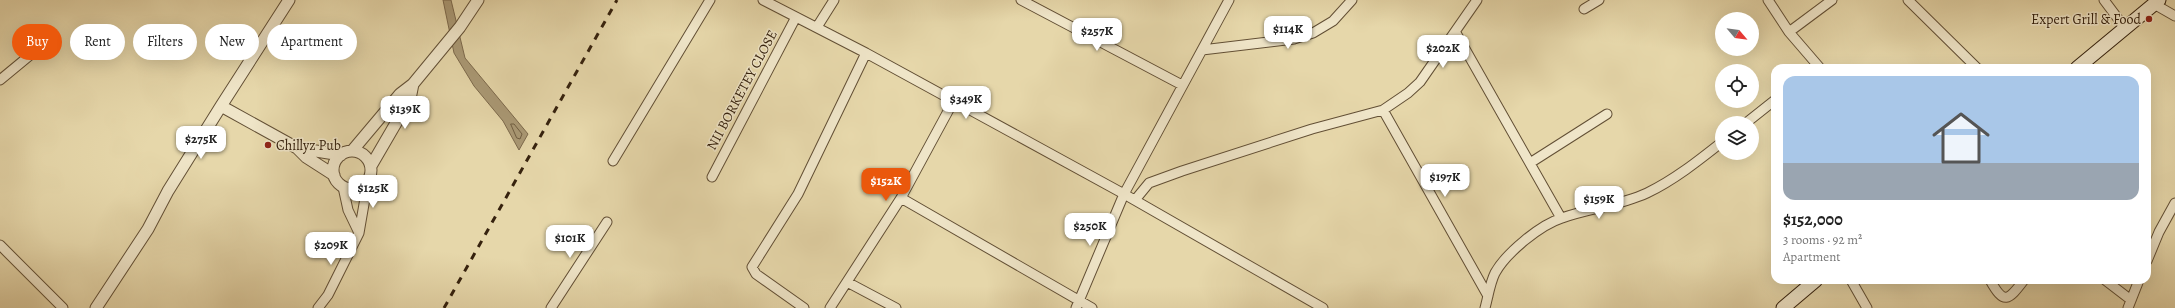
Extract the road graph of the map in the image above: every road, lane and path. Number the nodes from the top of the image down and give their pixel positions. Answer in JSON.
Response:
{"nodes":[{"id":1,"x":289,"y":0,"type":"edge"},
{"id":2,"x":478,"y":0,"type":"edge"},
{"id":3,"x":710,"y":0,"type":"edge"},
{"id":4,"x":763,"y":0,"type":"edge"},
{"id":5,"x":834,"y":0,"type":"edge"},
{"id":6,"x":1021,"y":0,"type":"edge"},
{"id":7,"x":1229,"y":0,"type":"edge"},
{"id":8,"x":1352,"y":0,"type":"edge"},
{"id":9,"x":1599,"y":0,"type":"edge"},
{"id":10,"x":1768,"y":0,"type":"edge"},
{"id":11,"x":1832,"y":0,"type":"edge"},
{"id":12,"x":1908,"y":0,"type":"edge"},
{"id":13,"x":2104,"y":0,"type":"edge"},
{"id":14,"x":1473,"y":1,"type":"edge"},
{"id":15,"x":2156,"y":2,"type":"edge"},
{"id":16,"x":1584,"y":9,"type":"dead end"},
{"id":17,"x":2175,"y":16,"type":"edge"},
{"id":18,"x":796,"y":17,"type":"junction"},
{"id":19,"x":817,"y":28,"type":"junction"},
{"id":20,"x":2125,"y":28,"type":"junction"},
{"id":21,"x":1788,"y":32,"type":"junction"},
{"id":22,"x":1456,"y":33,"type":"junction"},
{"id":23,"x":1202,"y":50,"type":"junction"},
{"id":24,"x":866,"y":53,"type":"junction"},
{"id":25,"x":24,"y":60,"type":"edge"},
{"id":26,"x":1815,"y":64,"type":"edge"},
{"id":27,"x":1974,"y":64,"type":"edge"},
{"id":28,"x":2082,"y":64,"type":"edge"},
{"id":29,"x":0,"y":80,"type":"edge"},
{"id":30,"x":414,"y":84,"type":"junction"},
{"id":31,"x":1182,"y":85,"type":"junction"},
{"id":32,"x":953,"y":102,"type":"junction"},
{"id":33,"x":1771,"y":103,"type":"edge"},
{"id":34,"x":221,"y":106,"type":"junction"},
{"id":35,"x":1383,"y":110,"type":"junction"},
{"id":36,"x":1607,"y":114,"type":"dead end"},
{"id":37,"x":1755,"y":116,"type":"edge"},
{"id":38,"x":297,"y":148,"type":"junction"},
{"id":39,"x":1715,"y":148,"type":"edge"},
{"id":40,"x":352,"y":151,"type":"junction"},
{"id":41,"x":341,"y":155,"type":"junction"},
{"id":42,"x":613,"y":161,"type":"dead end"},
{"id":43,"x":1530,"y":163,"type":"junction"},
{"id":44,"x":371,"y":166,"type":"junction"},
{"id":45,"x":334,"y":175,"type":"junction"},
{"id":46,"x":712,"y":177,"type":"dead end"},
{"id":47,"x":368,"y":181,"type":"junction"},
{"id":48,"x":343,"y":187,"type":"junction"},
{"id":49,"x":1124,"y":194,"type":"junction"},
{"id":50,"x":901,"y":198,"type":"junction"},
{"id":51,"x":1135,"y":200,"type":"junction"},
{"id":52,"x":2174,"y":205,"type":"edge"},
{"id":53,"x":1561,"y":218,"type":"junction"},
{"id":54,"x":607,"y":222,"type":"dead end"},
{"id":55,"x":359,"y":233,"type":"junction"},
{"id":56,"x":0,"y":245,"type":"edge"},
{"id":57,"x":2151,"y":253,"type":"edge"},
{"id":58,"x":847,"y":282,"type":"junction"},
{"id":59,"x":1812,"y":284,"type":"edge"},
{"id":60,"x":1853,"y":284,"type":"edge"},
{"id":61,"x":1992,"y":284,"type":"edge"},
{"id":62,"x":2021,"y":284,"type":"edge"},
{"id":63,"x":2109,"y":284,"type":"edge"},
{"id":64,"x":2138,"y":284,"type":"edge"},
{"id":65,"x":1488,"y":296,"type":"junction"},
{"id":66,"x":1308,"y":304,"type":"edge"},
{"id":67,"x":2130,"y":304,"type":"edge"},
{"id":68,"x":1077,"y":305,"type":"edge"},
{"id":69,"x":1790,"y":306,"type":"edge"},
{"id":70,"x":63,"y":308,"type":"edge"},
{"id":71,"x":96,"y":308,"type":"edge"},
{"id":72,"x":318,"y":308,"type":"edge"},
{"id":73,"x":551,"y":308,"type":"edge"},
{"id":74,"x":804,"y":308,"type":"edge"},
{"id":75,"x":830,"y":308,"type":"edge"},
{"id":76,"x":896,"y":308,"type":"edge"},
{"id":77,"x":1092,"y":308,"type":"edge"},
{"id":78,"x":1323,"y":308,"type":"edge"},
{"id":79,"x":1485,"y":308,"type":"edge"},
{"id":80,"x":1867,"y":308,"type":"edge"}],
"edges":[{"from":1,"to":34,"type":"street"},
{"from":2,"to":30,"type":"street"},
{"from":3,"to":42,"type":"street"},
{"from":4,"to":18,"type":"street"},
{"from":5,"to":19,"type":"street"},
{"from":6,"to":31,"type":"street"},
{"from":7,"to":23,"type":"street"},
{"from":8,"to":23,"type":"street"},
{"from":9,"to":16,"type":"street"},
{"from":10,"to":21,"type":"street"},
{"from":11,"to":21,"type":"street"},
{"from":12,"to":27,"type":"street"},
{"from":13,"to":20,"type":"street"},
{"from":14,"to":22,"type":"street"},
{"from":15,"to":17,"type":"street"},
{"from":15,"to":20,"type":"main road"},
{"from":18,"to":19,"type":"street"},
{"from":18,"to":46,"type":"street","name":"NII BORKETEY CLOSE"},
{"from":19,"to":24,"type":"street"},
{"from":20,"to":28,"type":"main road"},
{"from":21,"to":26,"type":"street"},
{"from":22,"to":35,"type":"street"},
{"from":22,"to":43,"type":"street"},
{"from":23,"to":31,"type":"street"},
{"from":24,"to":32,"type":"street"},
{"from":24,"to":74,"type":"street"},
{"from":25,"to":29,"type":"street"},
{"from":30,"to":40,"type":"street"},
{"from":30,"to":44,"type":"street"},
{"from":31,"to":49,"type":"street"},
{"from":32,"to":49,"type":"street"},
{"from":32,"to":50,"type":"street"},
{"from":33,"to":37,"type":"street"},
{"from":34,"to":38,"type":"street"},
{"from":34,"to":71,"type":"street"},
{"from":35,"to":51,"type":"street"},
{"from":35,"to":65,"type":"street"},
{"from":36,"to":43,"type":"street"},
{"from":38,"to":41,"type":"street"},
{"from":38,"to":45,"type":"street"},
{"from":39,"to":53,"type":"street"},
{"from":40,"to":41,"type":"street"},
{"from":40,"to":44,"type":"street"},
{"from":41,"to":45,"type":"street"},
{"from":43,"to":53,"type":"street"},
{"from":44,"to":47,"type":"street"},
{"from":45,"to":48,"type":"street"},
{"from":47,"to":48,"type":"street"},
{"from":47,"to":55,"type":"street"},
{"from":48,"to":55,"type":"street"},
{"from":49,"to":51,"type":"street"},
{"from":49,"to":68,"type":"street"},
{"from":50,"to":58,"type":"street"},
{"from":50,"to":68,"type":"street"},
{"from":51,"to":66,"type":"street"},
{"from":52,"to":57,"type":"street"},
{"from":53,"to":65,"type":"street"},
{"from":54,"to":73,"type":"street"},
{"from":55,"to":72,"type":"street"},
{"from":56,"to":70,"type":"street"},
{"from":58,"to":75,"type":"street"},
{"from":58,"to":76,"type":"street"},
{"from":59,"to":69,"type":"main road"},
{"from":60,"to":80,"type":"street"},
{"from":61,"to":62,"type":"street"},
{"from":63,"to":67,"type":"street"},
{"from":64,"to":67,"type":"street"},
{"from":65,"to":79,"type":"street"},
{"from":66,"to":78,"type":"street"},
{"from":68,"to":77,"type":"street"}]}
